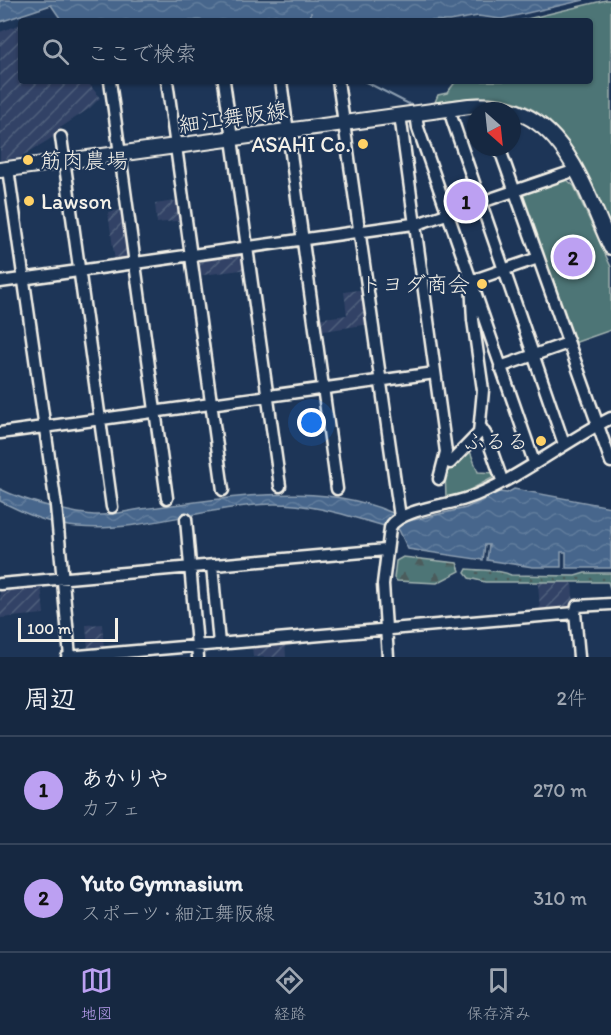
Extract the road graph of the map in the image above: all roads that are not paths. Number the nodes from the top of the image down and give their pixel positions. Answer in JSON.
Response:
{"nodes":[{"id":1,"x":110,"y":84,"type":"edge"},
{"id":2,"x":167,"y":84,"type":"edge"},
{"id":3,"x":224,"y":84,"type":"edge"},
{"id":4,"x":281,"y":84,"type":"edge"},
{"id":5,"x":338,"y":84,"type":"edge"},
{"id":6,"x":416,"y":113,"type":"junction"},
{"id":7,"x":400,"y":115,"type":"junction"},
{"id":8,"x":452,"y":119,"type":"dead end"},
{"id":9,"x":344,"y":123,"type":"junction"},
{"id":10,"x":288,"y":131,"type":"junction"},
{"id":11,"x":61,"y":137,"type":"dead end"},
{"id":12,"x":232,"y":138,"type":"junction"},
{"id":13,"x":176,"y":146,"type":"junction"},
{"id":14,"x":120,"y":154,"type":"junction"},
{"id":15,"x":502,"y":156,"type":"edge"},
{"id":16,"x":64,"y":161,"type":"junction"},
{"id":17,"x":4,"y":170,"type":"edge"},
{"id":18,"x":576,"y":170,"type":"junction"},
{"id":19,"x":515,"y":192,"type":"junction"},
{"id":20,"x":482,"y":203,"type":"junction"},
{"id":21,"x":448,"y":215,"type":"junction"},
{"id":22,"x":415,"y":224,"type":"junction"},
{"id":23,"x":359,"y":232,"type":"junction"},
{"id":24,"x":303,"y":240,"type":"junction"},
{"id":25,"x":611,"y":247,"type":"edge"},
{"id":26,"x":247,"y":248,"type":"junction"},
{"id":27,"x":191,"y":255,"type":"junction"},
{"id":28,"x":538,"y":258,"type":"junction"},
{"id":29,"x":135,"y":263,"type":"junction"},
{"id":30,"x":504,"y":270,"type":"junction"},
{"id":31,"x":79,"y":271,"type":"junction"},
{"id":32,"x":23,"y":279,"type":"junction"},
{"id":33,"x":0,"y":282,"type":"edge"},
{"id":34,"x":471,"y":282,"type":"junction"},
{"id":35,"x":567,"y":343,"type":"junction"},
{"id":36,"x":533,"y":355,"type":"junction"},
{"id":37,"x":501,"y":367,"type":"junction"},
{"id":38,"x":435,"y":373,"type":"junction"},
{"id":39,"x":380,"y":381,"type":"junction"},
{"id":40,"x":323,"y":388,"type":"junction"},
{"id":41,"x":268,"y":396,"type":"junction"},
{"id":42,"x":212,"y":404,"type":"junction"},
{"id":43,"x":156,"y":412,"type":"junction"},
{"id":44,"x":611,"y":418,"type":"edge"},
{"id":45,"x":100,"y":420,"type":"junction"},
{"id":46,"x":596,"y":425,"type":"junction"},
{"id":47,"x":480,"y":426,"type":"junction"},
{"id":48,"x":44,"y":427,"type":"junction"},
{"id":49,"x":0,"y":433,"type":"edge"},
{"id":50,"x":564,"y":444,"type":"junction"},
{"id":51,"x":534,"y":462,"type":"junction"},
{"id":52,"x":611,"y":462,"type":"edge"},
{"id":53,"x":450,"y":463,"type":"dead end"},
{"id":54,"x":439,"y":478,"type":"dead end"},
{"id":55,"x":502,"y":480,"type":"junction"},
{"id":56,"x":280,"y":486,"type":"dead end"},
{"id":57,"x":337,"y":489,"type":"dead end"},
{"id":58,"x":223,"y":490,"type":"dead end"},
{"id":59,"x":167,"y":498,"type":"dead end"},
{"id":60,"x":112,"y":507,"type":"dead end"},
{"id":61,"x":402,"y":514,"type":"junction"},
{"id":62,"x":186,"y":519,"type":"dead end"},
{"id":63,"x":386,"y":550,"type":"junction"},
{"id":64,"x":212,"y":565,"type":"junction"},
{"id":65,"x":190,"y":567,"type":"junction"},
{"id":66,"x":63,"y":579,"type":"junction"},
{"id":67,"x":0,"y":584,"type":"edge"},
{"id":68,"x":611,"y":604,"type":"edge"},
{"id":69,"x":575,"y":613,"type":"junction"},
{"id":70,"x":386,"y":629,"type":"junction"},
{"id":71,"x":219,"y":644,"type":"junction"},
{"id":72,"x":198,"y":651,"type":"edge"},
{"id":73,"x":69,"y":657,"type":"edge"},
{"id":74,"x":388,"y":657,"type":"edge"},
{"id":75,"x":579,"y":657,"type":"edge"}],
"edges":[{"from":1,"to":14,"type":"street"},
{"from":2,"to":13,"type":"street"},
{"from":3,"to":12,"type":"street"},
{"from":4,"to":10,"type":"street"},
{"from":5,"to":9,"type":"street"},
{"from":6,"to":7,"type":"main road","name":"細江舞阪線"},
{"from":6,"to":18,"type":"main road","name":"細江舞阪線"},
{"from":6,"to":21,"type":"street"},
{"from":7,"to":9,"type":"main road","name":"細江舞阪線"},
{"from":7,"to":22,"type":"street"},
{"from":8,"to":20,"type":"street"},
{"from":9,"to":10,"type":"main road","name":"細江舞阪線"},
{"from":9,"to":23,"type":"street"},
{"from":10,"to":12,"type":"main road","name":"細江舞阪線"},
{"from":10,"to":24,"type":"street"},
{"from":11,"to":16,"type":"street"},
{"from":12,"to":13,"type":"main road","name":"細江舞阪線"},
{"from":12,"to":26,"type":"street"},
{"from":13,"to":14,"type":"main road","name":"細江舞阪線"},
{"from":13,"to":27,"type":"street"},
{"from":14,"to":16,"type":"main road","name":"細江舞阪線"},
{"from":14,"to":29,"type":"street"},
{"from":15,"to":19,"type":"street"},
{"from":16,"to":17,"type":"main road","name":"細江舞阪線"},
{"from":16,"to":31,"type":"street"},
{"from":17,"to":32,"type":"street"},
{"from":18,"to":19,"type":"street"},
{"from":18,"to":25,"type":"main road","name":"細江舞阪線"},
{"from":19,"to":20,"type":"street"},
{"from":19,"to":28,"type":"street"},
{"from":20,"to":21,"type":"street"},
{"from":20,"to":30,"type":"street"},
{"from":21,"to":22,"type":"street"},
{"from":21,"to":34,"type":"street"},
{"from":22,"to":23,"type":"street"},
{"from":22,"to":38,"type":"street"},
{"from":23,"to":24,"type":"street"},
{"from":23,"to":39,"type":"street"},
{"from":24,"to":26,"type":"street"},
{"from":24,"to":40,"type":"street"},
{"from":26,"to":27,"type":"street"},
{"from":26,"to":41,"type":"street"},
{"from":27,"to":29,"type":"street"},
{"from":27,"to":42,"type":"street"},
{"from":28,"to":30,"type":"street"},
{"from":28,"to":35,"type":"street"},
{"from":29,"to":31,"type":"street"},
{"from":29,"to":43,"type":"street"},
{"from":30,"to":34,"type":"street"},
{"from":30,"to":36,"type":"street"},
{"from":31,"to":32,"type":"street"},
{"from":31,"to":45,"type":"street"},
{"from":32,"to":33,"type":"street"},
{"from":32,"to":48,"type":"street"},
{"from":34,"to":37,"type":"street"},
{"from":34,"to":47,"type":"street"},
{"from":35,"to":36,"type":"street"},
{"from":35,"to":46,"type":"street"},
{"from":36,"to":37,"type":"street"},
{"from":36,"to":50,"type":"street"},
{"from":37,"to":51,"type":"street"},
{"from":38,"to":39,"type":"street"},
{"from":38,"to":54,"type":"street"},
{"from":39,"to":40,"type":"street"},
{"from":39,"to":61,"type":"street"},
{"from":40,"to":41,"type":"street"},
{"from":40,"to":57,"type":"street"},
{"from":41,"to":42,"type":"street"},
{"from":41,"to":56,"type":"street"},
{"from":42,"to":43,"type":"street"},
{"from":42,"to":58,"type":"street"},
{"from":43,"to":45,"type":"street"},
{"from":43,"to":59,"type":"street"},
{"from":44,"to":46,"type":"street"},
{"from":45,"to":48,"type":"street"},
{"from":45,"to":60,"type":"street"},
{"from":46,"to":50,"type":"street"},
{"from":46,"to":52,"type":"street"},
{"from":47,"to":53,"type":"street"},
{"from":47,"to":55,"type":"street"},
{"from":48,"to":49,"type":"street"},
{"from":48,"to":66,"type":"street"},
{"from":50,"to":51,"type":"street"},
{"from":51,"to":55,"type":"street"},
{"from":55,"to":61,"type":"street"},
{"from":61,"to":63,"type":"street"},
{"from":62,"to":65,"type":"street"},
{"from":63,"to":64,"type":"street"},
{"from":63,"to":70,"type":"street"},
{"from":64,"to":65,"type":"street"},
{"from":64,"to":71,"type":"street"},
{"from":65,"to":66,"type":"street"},
{"from":65,"to":72,"type":"street"},
{"from":66,"to":67,"type":"street"},
{"from":66,"to":73,"type":"street"},
{"from":68,"to":69,"type":"street"},
{"from":69,"to":70,"type":"street"},
{"from":69,"to":75,"type":"street"},
{"from":70,"to":71,"type":"street"},
{"from":70,"to":74,"type":"street"},
{"from":71,"to":72,"type":"street"},
{"from":72,"to":73,"type":"street"}]}
